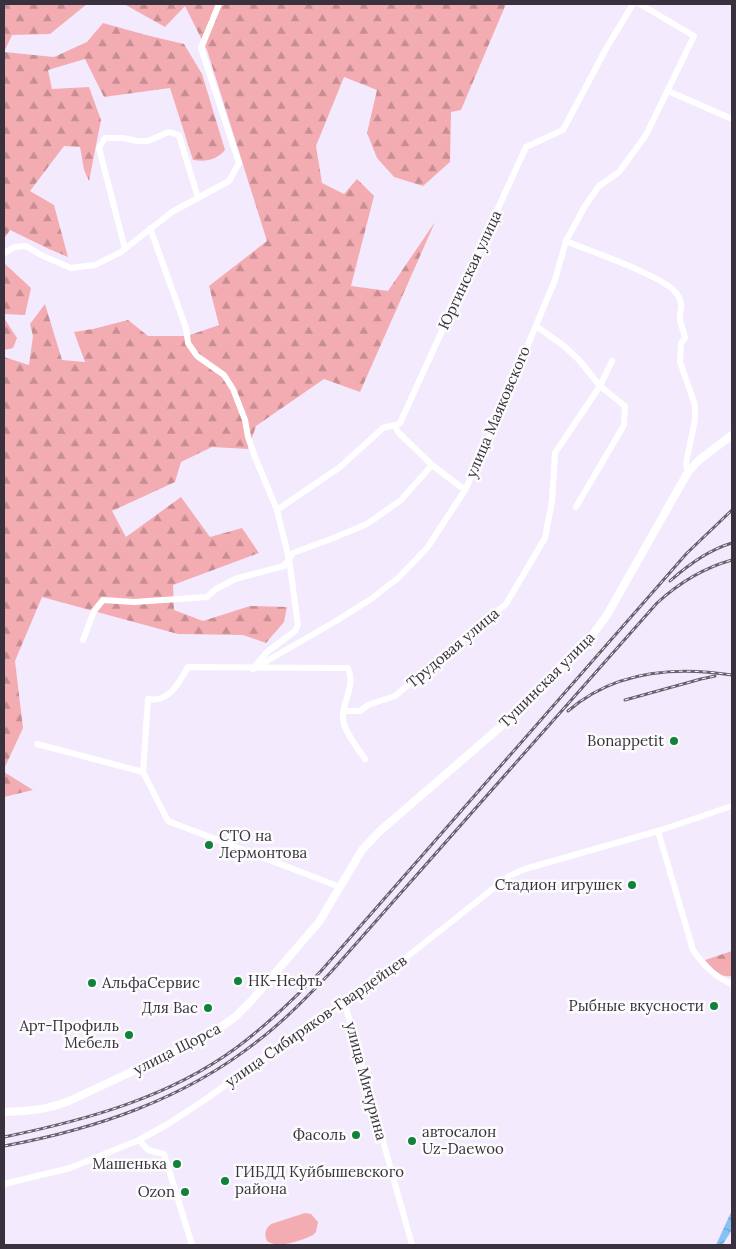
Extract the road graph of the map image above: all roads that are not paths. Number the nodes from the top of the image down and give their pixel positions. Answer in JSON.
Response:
{"nodes":[{"id":1,"x":219,"y":4,"type":"edge"},
{"id":2,"x":633,"y":4,"type":"edge"},
{"id":3,"x":640,"y":4,"type":"edge"},
{"id":4,"x":668,"y":91,"type":"junction"},
{"id":5,"x":732,"y":119,"type":"edge"},
{"id":6,"x":198,"y":198,"type":"junction"},
{"id":7,"x":150,"y":228,"type":"junction"},
{"id":8,"x":566,"y":241,"type":"junction"},
{"id":9,"x":125,"y":249,"type":"junction"},
{"id":10,"x":4,"y":253,"type":"edge"},
{"id":11,"x":536,"y":326,"type":"junction"},
{"id":12,"x":612,"y":361,"type":"dead end"},
{"id":13,"x":600,"y":386,"type":"junction"},
{"id":14,"x":395,"y":426,"type":"junction"},
{"id":15,"x":732,"y":435,"type":"edge"},
{"id":16,"x":432,"y":465,"type":"junction"},
{"id":17,"x":688,"y":472,"type":"junction"},
{"id":18,"x":465,"y":490,"type":"junction"},
{"id":19,"x":576,"y":507,"type":"dead end"},
{"id":20,"x":277,"y":510,"type":"junction"},
{"id":21,"x":289,"y":559,"type":"junction"},
{"id":22,"x":83,"y":640,"type":"dead end"},
{"id":23,"x":253,"y":669,"type":"junction"},
{"id":24,"x":344,"y":711,"type":"junction"},
{"id":25,"x":37,"y":744,"type":"dead end"},
{"id":26,"x":365,"y":759,"type":"dead end"},
{"id":27,"x":143,"y":772,"type":"junction"},
{"id":28,"x":732,"y":806,"type":"edge"},
{"id":29,"x":658,"y":831,"type":"junction"},
{"id":30,"x":362,"y":850,"type":"joint"},
{"id":31,"x":340,"y":888,"type":"junction"},
{"id":32,"x":732,"y":984,"type":"edge"},
{"id":33,"x":345,"y":1004,"type":"junction"},
{"id":34,"x":4,"y":1112,"type":"edge"},
{"id":35,"x":139,"y":1140,"type":"junction"},
{"id":36,"x":4,"y":1184,"type":"edge"},
{"id":37,"x":192,"y":1245,"type":"edge"},
{"id":38,"x":412,"y":1245,"type":"edge"}],
"edges":[{"from":1,"to":6,"type":"street"},
{"from":2,"to":14,"type":"street","name":"Юргинская улица"},
{"from":3,"to":4,"type":"street","name":"улица Маяковского"},
{"from":4,"to":5,"type":"street"},
{"from":4,"to":8,"type":"street","name":"улица Маяковского"},
{"from":6,"to":7,"type":"street"},
{"from":6,"to":9,"type":"street"},
{"from":7,"to":9,"type":"street"},
{"from":7,"to":20,"type":"street"},
{"from":8,"to":11,"type":"street","name":"улица Маяковского"},
{"from":8,"to":17,"type":"street"},
{"from":9,"to":10,"type":"street"},
{"from":11,"to":13,"type":"street"},
{"from":11,"to":18,"type":"street","name":"улица Маяковского"},
{"from":12,"to":13,"type":"street","name":"Трудовая улица"},
{"from":13,"to":19,"type":"street"},
{"from":13,"to":24,"type":"street","name":"Трудовая улица"},
{"from":14,"to":16,"type":"street"},
{"from":14,"to":20,"type":"street"},
{"from":15,"to":17,"type":"main road","name":"Тушинская улица"},
{"from":16,"to":18,"type":"street"},
{"from":16,"to":21,"type":"street"},
{"from":17,"to":30,"type":"main road","name":"Тушинская улица"},
{"from":18,"to":23,"type":"street","name":"улица Маяковского"},
{"from":20,"to":21,"type":"street"},
{"from":21,"to":22,"type":"street"},
{"from":21,"to":23,"type":"street"},
{"from":23,"to":24,"type":"street"},
{"from":23,"to":27,"type":"street"},
{"from":24,"to":26,"type":"street"},
{"from":25,"to":27,"type":"street"},
{"from":27,"to":31,"type":"street"},
{"from":28,"to":29,"type":"street","name":"улица Сибиряков-Гвардейцев"},
{"from":29,"to":32,"type":"street"},
{"from":29,"to":33,"type":"street","name":"улица Сибиряков-Гвардейцев"},
{"from":30,"to":31,"type":"main road","name":"улица Щорса"},
{"from":31,"to":34,"type":"main road","name":"улица Щорса"},
{"from":33,"to":35,"type":"street","name":"улица Сибиряков-Гвардейцев"},
{"from":33,"to":38,"type":"street","name":"улица Мичурина"},
{"from":35,"to":36,"type":"street","name":"улица Сибиряков-Гвардейцев"},
{"from":35,"to":37,"type":"street"}]}
